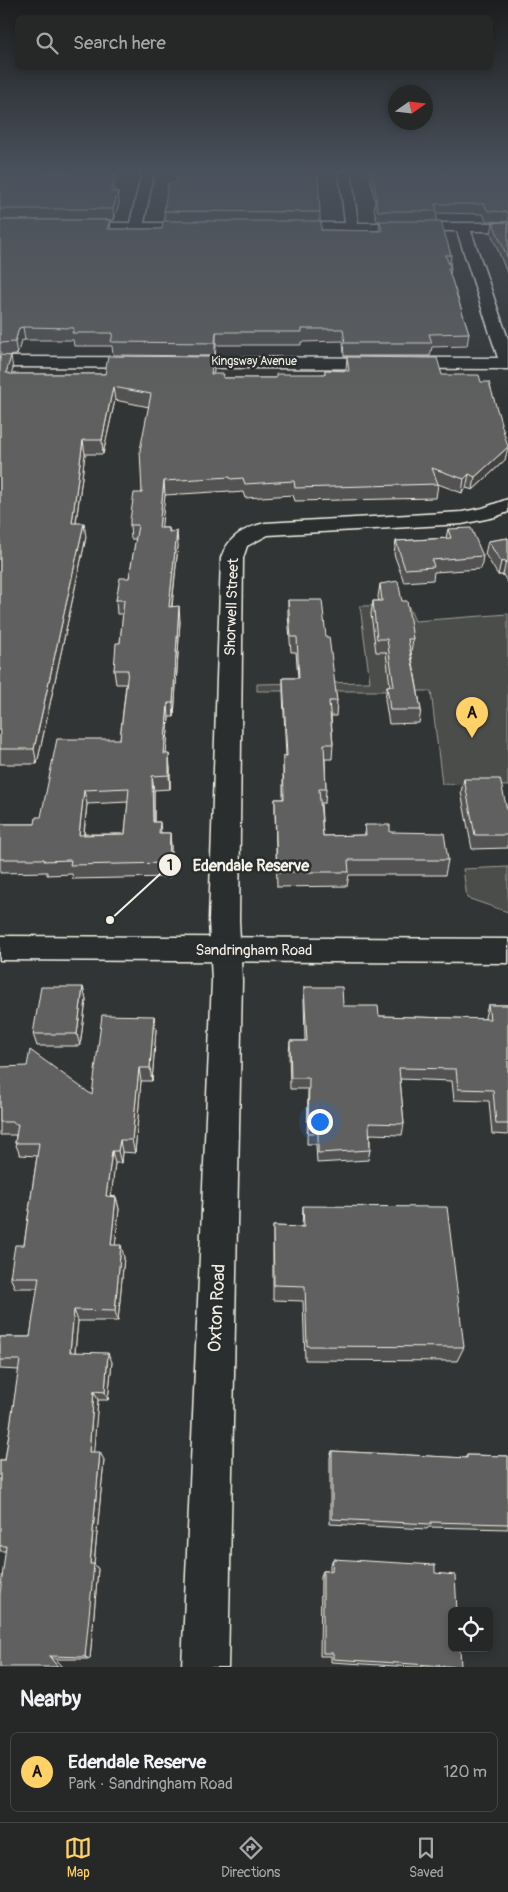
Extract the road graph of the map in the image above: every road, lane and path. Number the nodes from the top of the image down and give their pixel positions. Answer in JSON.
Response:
{"nodes":[{"id":1,"x":471,"y":250,"type":"edge"},
{"id":2,"x":0,"y":362,"type":"edge"},
{"id":3,"x":508,"y":363,"type":"edge"},
{"id":4,"x":508,"y":505,"type":"edge"},
{"id":5,"x":0,"y":948,"type":"edge"},
{"id":6,"x":226,"y":949,"type":"junction"},
{"id":7,"x":508,"y":951,"type":"edge"},
{"id":8,"x":205,"y":1667,"type":"edge"}],
"edges":[{"from":1,"to":3,"type":"street"},
{"from":2,"to":3,"type":"street","name":"Kingsway Avenue"},
{"from":4,"to":6,"type":"street","name":"Shorwell Street"},
{"from":5,"to":6,"type":"street","name":"Sandringham Road"},
{"from":6,"to":7,"type":"street","name":"Sandringham Road"},
{"from":6,"to":8,"type":"street","name":"Oxton Road"}]}
